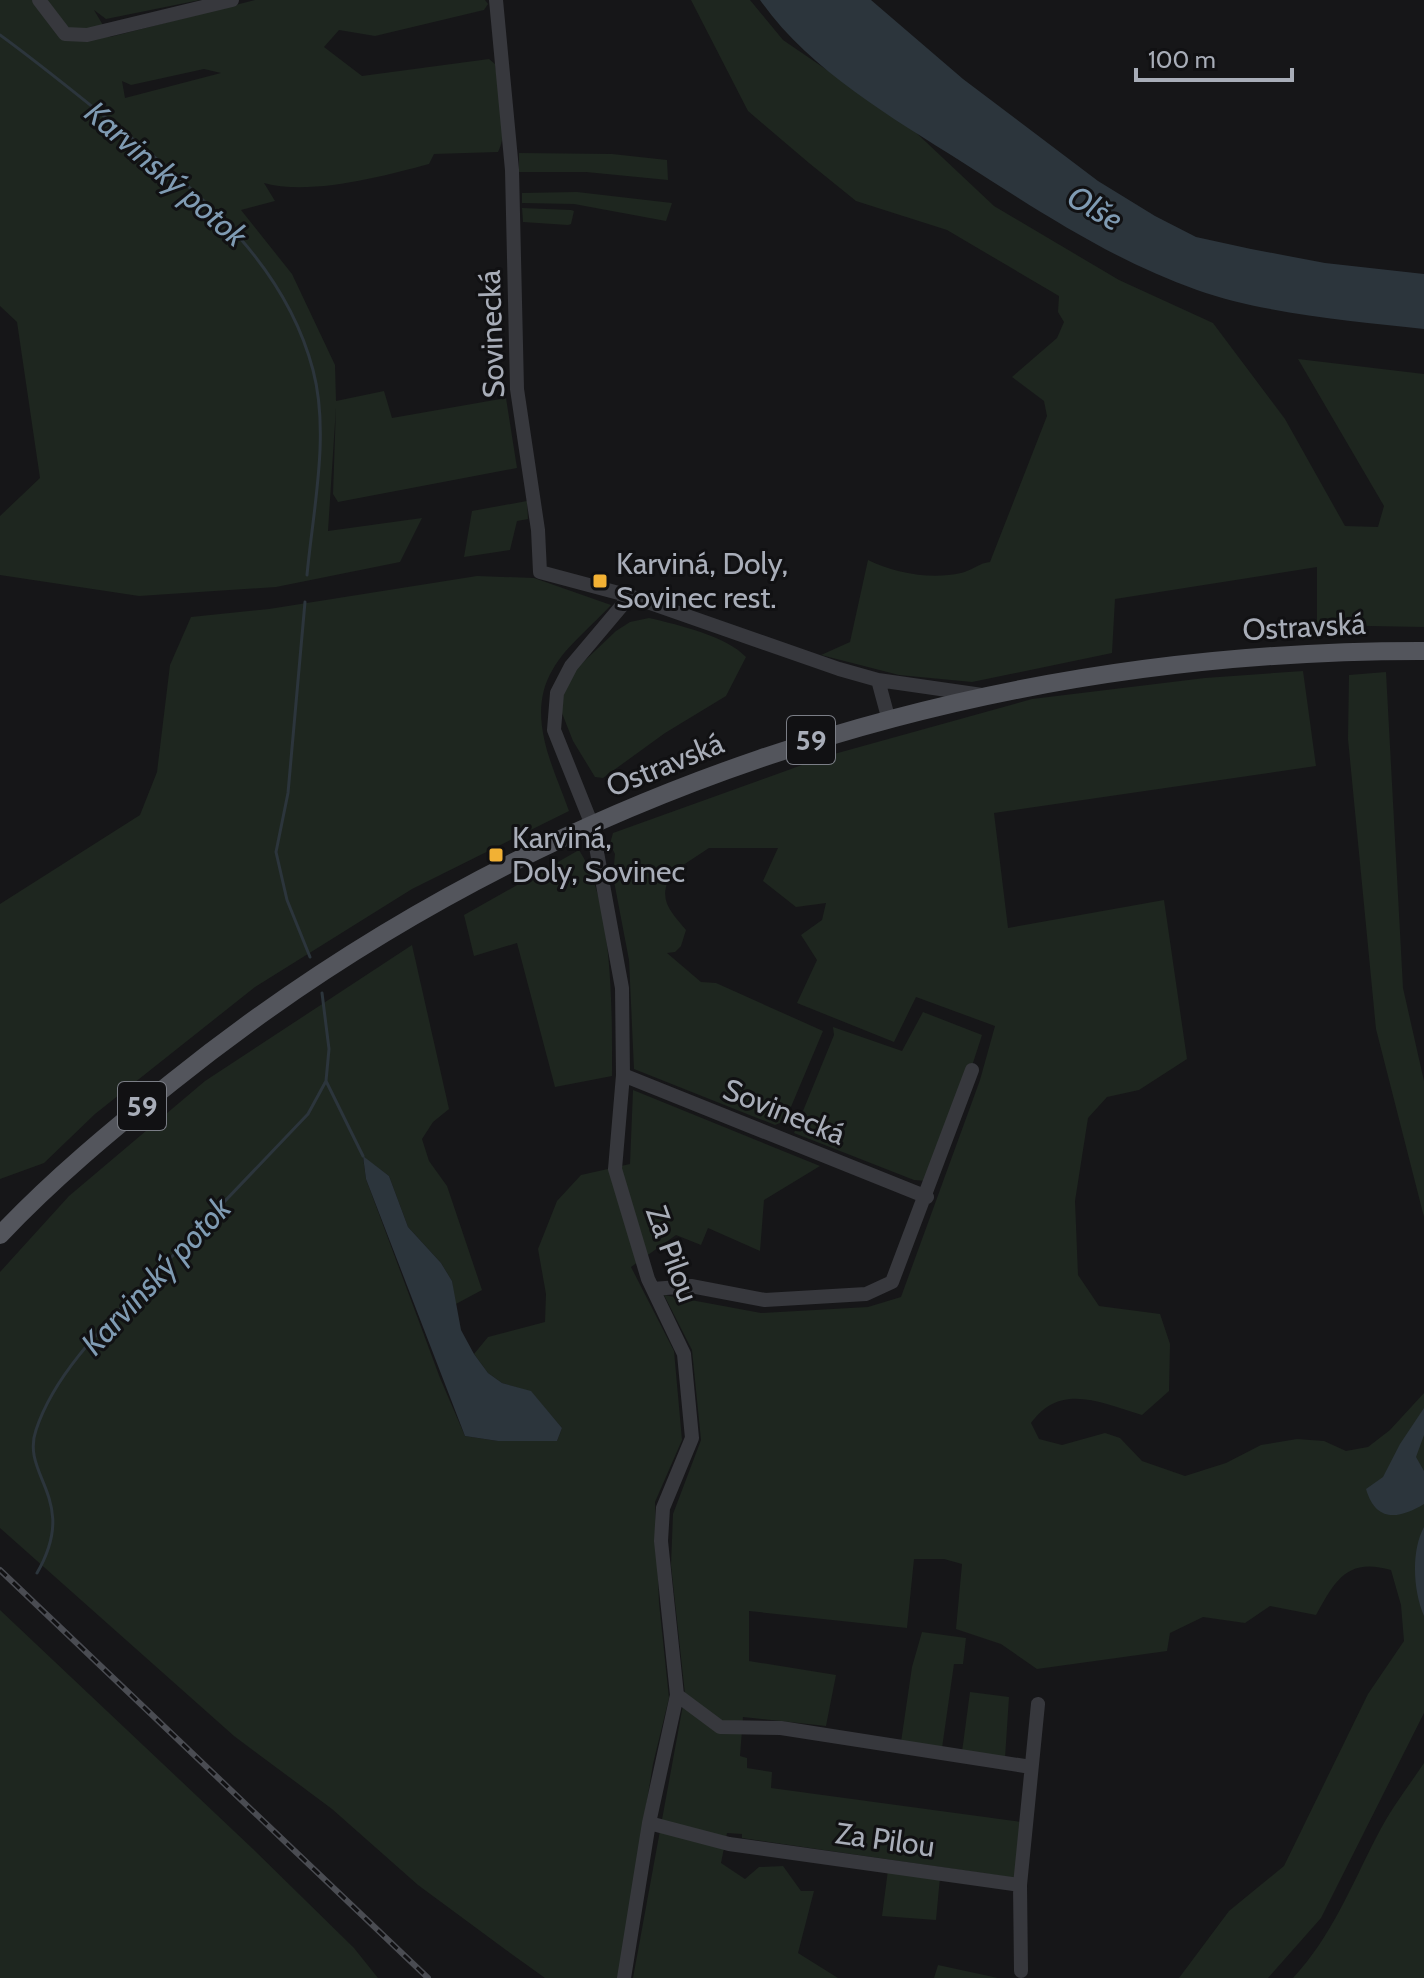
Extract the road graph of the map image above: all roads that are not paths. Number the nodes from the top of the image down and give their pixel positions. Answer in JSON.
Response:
{"nodes":[{"id":1,"x":39,"y":0,"type":"edge"},
{"id":2,"x":232,"y":0,"type":"edge"},
{"id":3,"x":496,"y":0,"type":"edge"},
{"id":4,"x":630,"y":596,"type":"junction"},
{"id":5,"x":1421,"y":651,"type":"edge"},
{"id":6,"x":878,"y":680,"type":"junction"},
{"id":7,"x":982,"y":695,"type":"junction"},
{"id":8,"x":888,"y":717,"type":"junction"},
{"id":9,"x":592,"y":825,"type":"junction"},
{"id":10,"x":972,"y":1070,"type":"dead end"},
{"id":11,"x":623,"y":1075,"type":"junction"},
{"id":12,"x":927,"y":1197,"type":"junction"},
{"id":13,"x":0,"y":1235,"type":"edge"},
{"id":14,"x":653,"y":1289,"type":"junction"},
{"id":15,"x":677,"y":1695,"type":"junction"},
{"id":16,"x":1038,"y":1704,"type":"dead end"},
{"id":17,"x":1031,"y":1767,"type":"junction"},
{"id":18,"x":649,"y":1823,"type":"junction"},
{"id":19,"x":1020,"y":1885,"type":"junction"},
{"id":20,"x":1021,"y":1971,"type":"dead end"},
{"id":21,"x":624,"y":1978,"type":"edge"}],
"edges":[{"from":1,"to":2,"type":"street"},
{"from":3,"to":4,"type":"street","name":"Sovinecká"},
{"from":4,"to":6,"type":"street","name":"Sovinecká"},
{"from":4,"to":9,"type":"street"},
{"from":5,"to":7,"type":"main road","name":"Ostravská","number":"59"},
{"from":6,"to":7,"type":"street","name":"Sovinecká"},
{"from":6,"to":8,"type":"street"},
{"from":7,"to":8,"type":"main road","name":"Ostravská","number":"59"},
{"from":8,"to":9,"type":"main road","name":"Ostravská","number":"59"},
{"from":9,"to":11,"type":"street","name":"Za Pilou"},
{"from":9,"to":13,"type":"main road","name":"Ostravská","number":"59"},
{"from":10,"to":12,"type":"street"},
{"from":11,"to":12,"type":"street","name":"Sovinecká"},
{"from":11,"to":14,"type":"street","name":"Za Pilou"},
{"from":12,"to":14,"type":"street"},
{"from":14,"to":15,"type":"street","name":"Za Pilou"},
{"from":15,"to":17,"type":"street"},
{"from":15,"to":18,"type":"street","name":"Za Pilou"},
{"from":16,"to":17,"type":"street"},
{"from":17,"to":19,"type":"street"},
{"from":18,"to":19,"type":"street","name":"Za Pilou"},
{"from":18,"to":21,"type":"street","name":"Za Pilou"},
{"from":19,"to":20,"type":"street"}]}
